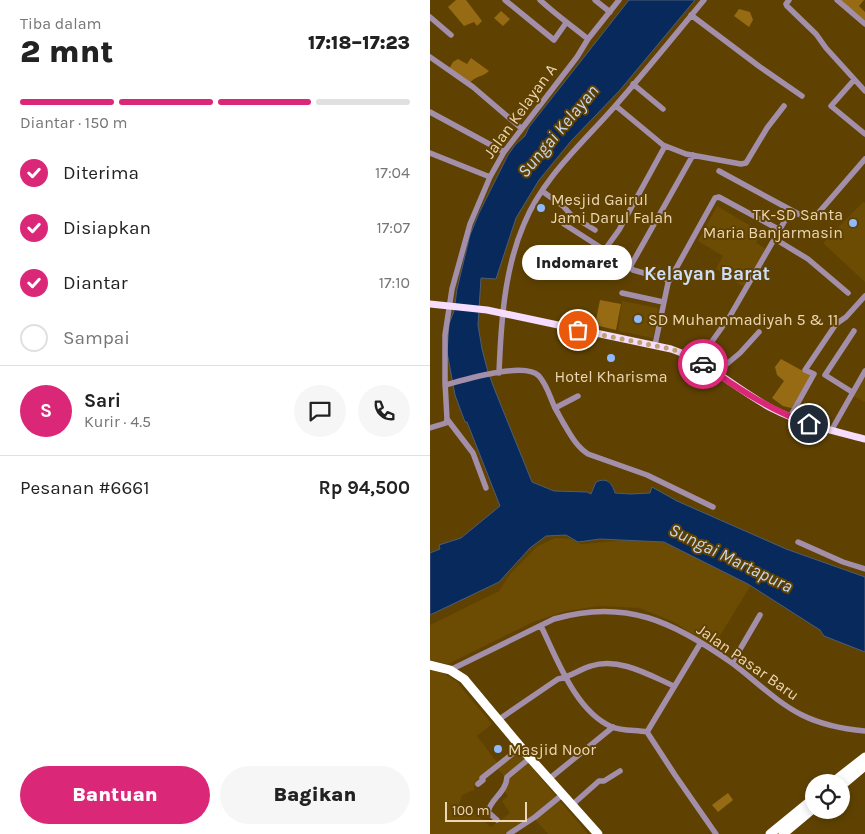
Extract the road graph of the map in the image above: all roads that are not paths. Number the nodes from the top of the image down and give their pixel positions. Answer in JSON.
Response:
{"nodes":[{"id":1,"x":505,"y":0,"type":"edge"},
{"id":2,"x":540,"y":0,"type":"edge"},
{"id":3,"x":595,"y":0,"type":"edge"},
{"id":4,"x":620,"y":0,"type":"edge"},
{"id":5,"x":704,"y":0,"type":"edge"},
{"id":6,"x":789,"y":0,"type":"edge"},
{"id":7,"x":837,"y":0,"type":"edge"},
{"id":8,"x":610,"y":12,"type":"junction"},
{"id":9,"x":691,"y":15,"type":"junction"},
{"id":10,"x":430,"y":17,"type":"edge"},
{"id":11,"x":566,"y":23,"type":"junction"},
{"id":12,"x":865,"y":24,"type":"edge"},
{"id":13,"x":451,"y":36,"type":"dead end"},
{"id":14,"x":588,"y":39,"type":"junction"},
{"id":15,"x":430,"y":57,"type":"edge"},
{"id":16,"x":854,"y":80,"type":"junction"},
{"id":17,"x":633,"y":84,"type":"junction"},
{"id":18,"x":865,"y":91,"type":"edge"},
{"id":19,"x":802,"y":96,"type":"dead end"},
{"id":20,"x":616,"y":106,"type":"junction"},
{"id":21,"x":784,"y":106,"type":"dead end"},
{"id":22,"x":663,"y":109,"type":"dead end"},
{"id":23,"x":430,"y":112,"type":"edge"},
{"id":24,"x":521,"y":128,"type":"junction"},
{"id":25,"x":865,"y":134,"type":"edge"},
{"id":26,"x":666,"y":146,"type":"junction"},
{"id":27,"x":504,"y":152,"type":"junction"},
{"id":28,"x":430,"y":153,"type":"edge"},
{"id":29,"x":693,"y":155,"type":"junction"},
{"id":30,"x":865,"y":159,"type":"edge"},
{"id":31,"x":719,"y":171,"type":"dead end"},
{"id":32,"x":490,"y":177,"type":"junction"},
{"id":33,"x":542,"y":191,"type":"junction"},
{"id":34,"x":791,"y":210,"type":"junction"},
{"id":35,"x":564,"y":224,"type":"dead end"},
{"id":36,"x":595,"y":230,"type":"dead end"},
{"id":37,"x":780,"y":230,"type":"junction"},
{"id":38,"x":775,"y":239,"type":"junction"},
{"id":39,"x":669,"y":280,"type":"junction"},
{"id":40,"x":622,"y":293,"type":"dead end"},
{"id":41,"x":848,"y":293,"type":"dead end"},
{"id":42,"x":865,"y":296,"type":"edge"},
{"id":43,"x":663,"y":302,"type":"junction"},
{"id":44,"x":430,"y":304,"type":"edge"},
{"id":45,"x":449,"y":306,"type":"junction"},
{"id":46,"x":504,"y":313,"type":"junction"},
{"id":47,"x":854,"y":331,"type":"dead end"},
{"id":48,"x":759,"y":332,"type":"dead end"},
{"id":49,"x":655,"y":345,"type":"junction"},
{"id":50,"x":698,"y":360,"type":"junction"},
{"id":51,"x":865,"y":371,"type":"edge"},
{"id":52,"x":499,"y":373,"type":"junction"},
{"id":53,"x":716,"y":373,"type":"junction"},
{"id":54,"x":446,"y":385,"type":"junction"},
{"id":55,"x":852,"y":392,"type":"junction"},
{"id":56,"x":578,"y":396,"type":"dead end"},
{"id":57,"x":555,"y":408,"type":"junction"},
{"id":58,"x":790,"y":417,"type":"junction"},
{"id":59,"x":447,"y":420,"type":"junction"},
{"id":60,"x":430,"y":428,"type":"edge"},
{"id":61,"x":831,"y":430,"type":"junction"},
{"id":62,"x":865,"y":438,"type":"edge"},
{"id":63,"x":486,"y":488,"type":"dead end"},
{"id":64,"x":713,"y":507,"type":"dead end"},
{"id":65,"x":798,"y":542,"type":"dead end"},
{"id":66,"x":865,"y":569,"type":"edge"},
{"id":67,"x":760,"y":616,"type":"dead end"},
{"id":68,"x":541,"y":626,"type":"junction"},
{"id":69,"x":700,"y":644,"type":"junction"},
{"id":70,"x":732,"y":663,"type":"junction"},
{"id":71,"x":432,"y":666,"type":"edge"},
{"id":72,"x":450,"y":670,"type":"junction"},
{"id":73,"x":566,"y":677,"type":"junction"},
{"id":74,"x":674,"y":686,"type":"junction"},
{"id":75,"x":498,"y":720,"type":"junction"},
{"id":76,"x":613,"y":727,"type":"junction"},
{"id":77,"x":647,"y":732,"type":"junction"},
{"id":78,"x":865,"y":732,"type":"edge"},
{"id":79,"x":521,"y":747,"type":"junction"},
{"id":80,"x":865,"y":757,"type":"edge"},
{"id":81,"x":530,"y":758,"type":"junction"},
{"id":82,"x":865,"y":766,"type":"edge"},
{"id":83,"x":620,"y":771,"type":"dead end"},
{"id":84,"x":843,"y":774,"type":"edge"},
{"id":85,"x":850,"y":778,"type":"edge"},
{"id":86,"x":549,"y":779,"type":"junction"},
{"id":87,"x":478,"y":784,"type":"dead end"},
{"id":88,"x":562,"y":795,"type":"junction"},
{"id":89,"x":572,"y":805,"type":"junction"},
{"id":90,"x":805,"y":807,"type":"edge"},
{"id":91,"x":805,"y":813,"type":"edge"},
{"id":92,"x":497,"y":820,"type":"dead end"},
{"id":93,"x":793,"y":820,"type":"junction"},
{"id":94,"x":509,"y":834,"type":"edge"},
{"id":95,"x":598,"y":834,"type":"edge"},
{"id":96,"x":716,"y":834,"type":"edge"},
{"id":97,"x":770,"y":834,"type":"edge"},
{"id":98,"x":783,"y":834,"type":"edge"}],
"edges":[{"from":1,"to":11,"type":"street"},
{"from":2,"to":11,"type":"street"},
{"from":3,"to":8,"type":"street"},
{"from":4,"to":8,"type":"street","name":"Jalan Kelayan A"},
{"from":5,"to":9,"type":"street"},
{"from":6,"to":16,"type":"street"},
{"from":7,"to":12,"type":"street"},
{"from":8,"to":14,"type":"street","name":"Jalan Kelayan A"},
{"from":9,"to":17,"type":"street"},
{"from":9,"to":19,"type":"street"},
{"from":10,"to":13,"type":"street"},
{"from":11,"to":14,"type":"street"},
{"from":14,"to":24,"type":"street","name":"Jalan Kelayan A"},
{"from":15,"to":24,"type":"street"},
{"from":16,"to":18,"type":"street"},
{"from":16,"to":25,"type":"street"},
{"from":17,"to":20,"type":"street"},
{"from":17,"to":22,"type":"street"},
{"from":20,"to":26,"type":"street"},
{"from":20,"to":33,"type":"street"},
{"from":21,"to":29,"type":"street"},
{"from":23,"to":27,"type":"street"},
{"from":24,"to":27,"type":"street","name":"Jalan Kelayan A"},
{"from":26,"to":29,"type":"street"},
{"from":26,"to":35,"type":"street"},
{"from":27,"to":32,"type":"street","name":"Jalan Kelayan A"},
{"from":28,"to":32,"type":"street"},
{"from":29,"to":39,"type":"street"},
{"from":30,"to":34,"type":"street"},
{"from":31,"to":34,"type":"street"},
{"from":32,"to":45,"type":"street","name":"Jalan Kelayan A"},
{"from":33,"to":36,"type":"street"},
{"from":33,"to":46,"type":"street"},
{"from":34,"to":37,"type":"street"},
{"from":37,"to":38,"type":"street"},
{"from":37,"to":39,"type":"street"},
{"from":38,"to":41,"type":"street"},
{"from":38,"to":50,"type":"street"},
{"from":39,"to":43,"type":"street"},
{"from":40,"to":43,"type":"street"},
{"from":42,"to":58,"type":"street"},
{"from":43,"to":49,"type":"street"},
{"from":44,"to":45,"type":"main road"},
{"from":45,"to":46,"type":"main road"},
{"from":45,"to":54,"type":"street","name":"Jalan Kelayan A"},
{"from":46,"to":49,"type":"main road"},
{"from":46,"to":52,"type":"street"},
{"from":47,"to":55,"type":"street"},
{"from":48,"to":53,"type":"street"},
{"from":49,"to":50,"type":"main road"},
{"from":50,"to":53,"type":"main road"},
{"from":51,"to":55,"type":"street"},
{"from":52,"to":54,"type":"street"},
{"from":52,"to":57,"type":"street"},
{"from":53,"to":58,"type":"main road"},
{"from":54,"to":59,"type":"street","name":"Jalan Kelayan A"},
{"from":55,"to":61,"type":"street"},
{"from":56,"to":57,"type":"street"},
{"from":57,"to":64,"type":"street"},
{"from":58,"to":61,"type":"main road"},
{"from":59,"to":60,"type":"street"},
{"from":59,"to":63,"type":"street"},
{"from":61,"to":62,"type":"main road"},
{"from":65,"to":66,"type":"street"},
{"from":67,"to":70,"type":"street"},
{"from":68,"to":69,"type":"street","name":"Jalan Pasar Baru"},
{"from":68,"to":72,"type":"street","name":"Jalan Pasar Baru"},
{"from":68,"to":73,"type":"street"},
{"from":69,"to":70,"type":"street","name":"Jalan Pasar Baru"},
{"from":69,"to":74,"type":"street"},
{"from":70,"to":78,"type":"street","name":"Jalan Pasar Baru"},
{"from":71,"to":72,"type":"highway"},
{"from":72,"to":75,"type":"highway"},
{"from":73,"to":74,"type":"street"},
{"from":73,"to":75,"type":"street"},
{"from":73,"to":76,"type":"street"},
{"from":74,"to":77,"type":"street"},
{"from":75,"to":79,"type":"highway"},
{"from":76,"to":77,"type":"street"},
{"from":76,"to":86,"type":"street"},
{"from":77,"to":96,"type":"street"},
{"from":79,"to":81,"type":"highway"},
{"from":79,"to":87,"type":"street"},
{"from":80,"to":84,"type":"highway"},
{"from":81,"to":86,"type":"highway"},
{"from":81,"to":92,"type":"street"},
{"from":82,"to":85,"type":"highway"},
{"from":83,"to":89,"type":"street"},
{"from":86,"to":88,"type":"highway"},
{"from":88,"to":89,"type":"highway"},
{"from":88,"to":94,"type":"street"},
{"from":89,"to":95,"type":"highway"},
{"from":90,"to":93,"type":"highway"},
{"from":91,"to":93,"type":"highway"},
{"from":93,"to":97,"type":"highway"},
{"from":93,"to":98,"type":"highway"}]}
